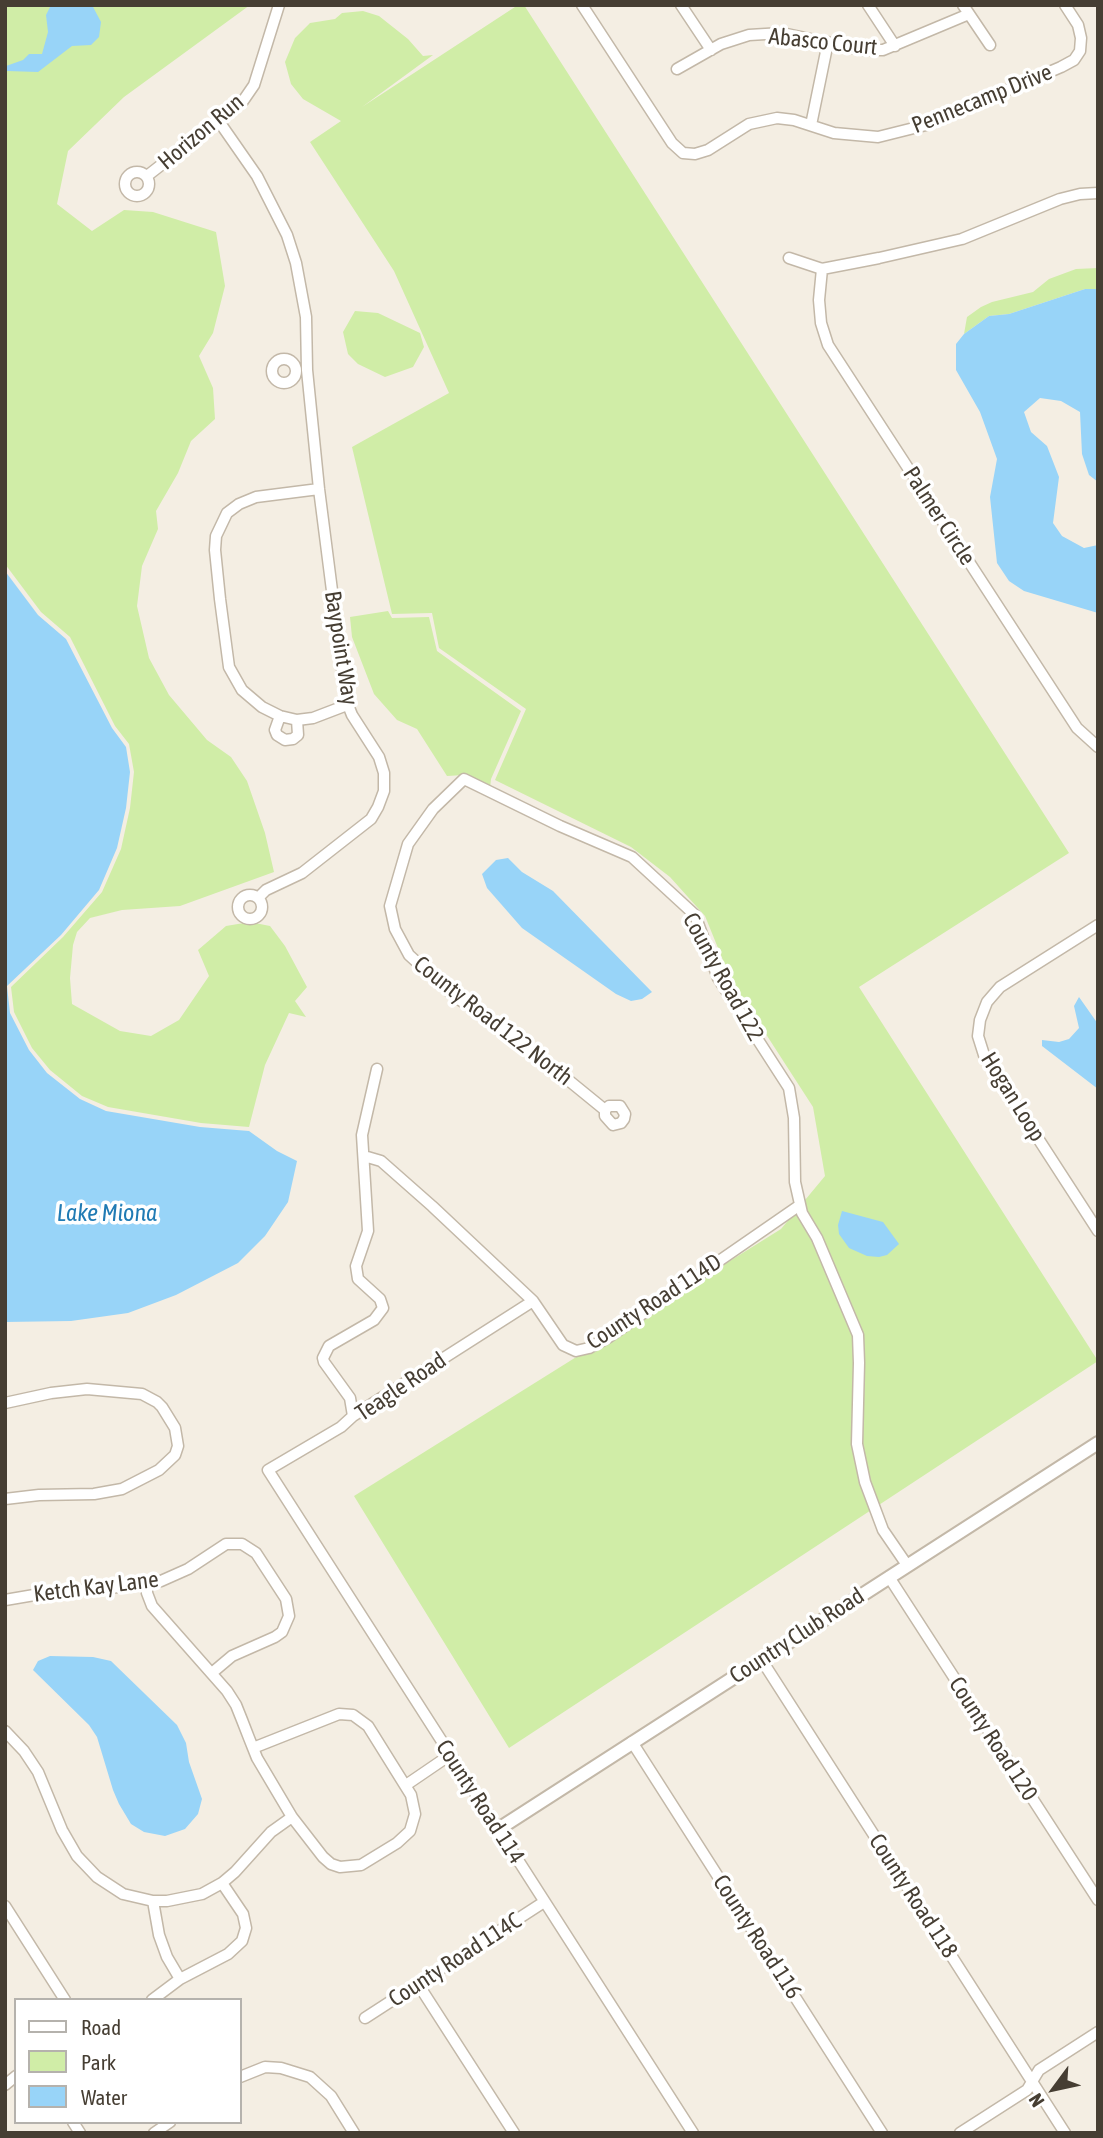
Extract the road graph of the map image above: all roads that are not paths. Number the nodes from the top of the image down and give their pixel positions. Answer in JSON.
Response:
{"nodes":[{"id":1,"x":279,"y":5,"type":"edge"},
{"id":2,"x":582,"y":5,"type":"edge"},
{"id":3,"x":681,"y":5,"type":"edge"},
{"id":4,"x":867,"y":5,"type":"edge"},
{"id":5,"x":1066,"y":5,"type":"edge"},
{"id":6,"x":966,"y":10,"type":"edge"},
{"id":7,"x":828,"y":42,"type":"junction"},
{"id":8,"x":990,"y":45,"type":"dead end"},
{"id":9,"x":895,"y":46,"type":"junction"},
{"id":10,"x":711,"y":50,"type":"junction"},
{"id":11,"x":677,"y":69,"type":"dead end"},
{"id":12,"x":218,"y":120,"type":"junction"},
{"id":13,"x":811,"y":125,"type":"junction"},
{"id":14,"x":147,"y":176,"type":"dead end"},
{"id":15,"x":1098,"y":193,"type":"edge"},
{"id":16,"x":789,"y":258,"type":"dead end"},
{"id":17,"x":822,"y":269,"type":"junction"},
{"id":18,"x":307,"y":370,"type":"junction"},
{"id":19,"x":296,"y":371,"type":"dead end"},
{"id":20,"x":319,"y":489,"type":"junction"},
{"id":21,"x":347,"y":705,"type":"junction"},
{"id":22,"x":280,"y":716,"type":"junction"},
{"id":23,"x":297,"y":720,"type":"junction"},
{"id":24,"x":1098,"y":747,"type":"edge"},
{"id":25,"x":464,"y":779,"type":"joint"},
{"id":26,"x":258,"y":898,"type":"dead end"},
{"id":27,"x":1098,"y":925,"type":"edge"},
{"id":28,"x":377,"y":1069,"type":"dead end"},
{"id":29,"x":605,"y":1110,"type":"dead end"},
{"id":30,"x":364,"y":1156,"type":"junction"},
{"id":31,"x":800,"y":1206,"type":"junction"},
{"id":32,"x":1098,"y":1231,"type":"edge"},
{"id":33,"x":533,"y":1301,"type":"junction"},
{"id":34,"x":5,"y":1403,"type":"edge"},
{"id":35,"x":353,"y":1416,"type":"junction"},
{"id":36,"x":1098,"y":1443,"type":"edge"},
{"id":37,"x":268,"y":1470,"type":"joint"},
{"id":38,"x":5,"y":1499,"type":"edge"},
{"id":39,"x":907,"y":1565,"type":"junction"},
{"id":40,"x":889,"y":1577,"type":"junction"},
{"id":41,"x":147,"y":1584,"type":"junction"},
{"id":42,"x":5,"y":1600,"type":"edge"},
{"id":43,"x":761,"y":1659,"type":"junction"},
{"id":44,"x":213,"y":1672,"type":"junction"},
{"id":45,"x":5,"y":1731,"type":"edge"},
{"id":46,"x":632,"y":1742,"type":"junction"},
{"id":47,"x":253,"y":1748,"type":"junction"},
{"id":48,"x":450,"y":1755,"type":"junction"},
{"id":49,"x":406,"y":1785,"type":"junction"},
{"id":50,"x":292,"y":1817,"type":"junction"},
{"id":51,"x":497,"y":1830,"type":"junction"},
{"id":52,"x":222,"y":1883,"type":"junction"},
{"id":53,"x":1098,"y":1900,"type":"edge"},
{"id":54,"x":153,"y":1901,"type":"junction"},
{"id":55,"x":544,"y":1902,"type":"junction"},
{"id":56,"x":5,"y":1906,"type":"edge"},
{"id":57,"x":180,"y":1979,"type":"junction"},
{"id":58,"x":418,"y":1984,"type":"junction"},
{"id":59,"x":64,"y":1998,"type":"edge"},
{"id":60,"x":155,"y":1998,"type":"edge"},
{"id":61,"x":365,"y":2018,"type":"dead end"},
{"id":62,"x":1098,"y":2032,"type":"edge"},
{"id":63,"x":242,"y":2076,"type":"edge"},
{"id":64,"x":1032,"y":2081,"type":"junction"},
{"id":65,"x":354,"y":2133,"type":"edge"},
{"id":66,"x":514,"y":2133,"type":"edge"},
{"id":67,"x":693,"y":2133,"type":"edge"},
{"id":68,"x":882,"y":2133,"type":"edge"},
{"id":69,"x":960,"y":2133,"type":"edge"},
{"id":70,"x":1065,"y":2133,"type":"edge"}],
"edges":[{"from":1,"to":12,"type":"street","name":"Horizon Run"},
{"from":2,"to":13,"type":"street","name":"Pennecamp Drive"},
{"from":3,"to":10,"type":"street"},
{"from":4,"to":9,"type":"street"},
{"from":5,"to":13,"type":"street","name":"Pennecamp Drive"},
{"from":6,"to":8,"type":"street"},
{"from":6,"to":9,"type":"street","name":"Abasco Court"},
{"from":7,"to":9,"type":"street","name":"Abasco Court"},
{"from":7,"to":10,"type":"street","name":"Abasco Court"},
{"from":7,"to":13,"type":"street"},
{"from":10,"to":11,"type":"street","name":"Abasco Court"},
{"from":12,"to":14,"type":"street","name":"Horizon Run"},
{"from":12,"to":18,"type":"street","name":"Baypoint Way"},
{"from":15,"to":17,"type":"street"},
{"from":16,"to":17,"type":"street"},
{"from":17,"to":24,"type":"street","name":"Palmer Circle"},
{"from":18,"to":19,"type":"street"},
{"from":18,"to":20,"type":"street","name":"Baypoint Way"},
{"from":20,"to":21,"type":"street","name":"Baypoint Way"},
{"from":20,"to":22,"type":"street"},
{"from":21,"to":23,"type":"street"},
{"from":21,"to":26,"type":"street","name":"Baypoint Way"},
{"from":22,"to":23,"type":"street"},
{"from":22,"to":23,"type":"street"},
{"from":25,"to":29,"type":"street","name":"County Road 122 North"},
{"from":25,"to":31,"type":"street","name":"County Road 122"},
{"from":27,"to":32,"type":"street","name":"Hogan Loop"},
{"from":28,"to":30,"type":"street"},
{"from":30,"to":33,"type":"street","name":"County Road 114D"},
{"from":30,"to":35,"type":"street"},
{"from":31,"to":33,"type":"street","name":"County Road 114D"},
{"from":31,"to":39,"type":"street","name":"County Road 122"},
{"from":33,"to":35,"type":"street","name":"Teagle Road"},
{"from":34,"to":38,"type":"street"},
{"from":35,"to":37,"type":"street","name":"Teagle Road"},
{"from":36,"to":39,"type":"street","name":"Country Club Road"},
{"from":37,"to":48,"type":"street","name":"County Road 114"},
{"from":39,"to":40,"type":"street","name":"Country Club Road"},
{"from":40,"to":43,"type":"street","name":"Country Club Road"},
{"from":40,"to":53,"type":"street","name":"County Road 120"},
{"from":41,"to":42,"type":"street","name":"Ketch Kay Lane"},
{"from":41,"to":44,"type":"street"},
{"from":41,"to":44,"type":"street","name":"Ketch Kay Lane"},
{"from":43,"to":46,"type":"street","name":"Country Club Road"},
{"from":43,"to":64,"type":"street","name":"County Road 118"},
{"from":44,"to":47,"type":"street"},
{"from":45,"to":54,"type":"street"},
{"from":46,"to":51,"type":"street","name":"Country Club Road"},
{"from":46,"to":68,"type":"street","name":"County Road 116"},
{"from":47,"to":49,"type":"street"},
{"from":47,"to":50,"type":"street"},
{"from":48,"to":49,"type":"street"},
{"from":48,"to":51,"type":"street","name":"County Road 114"},
{"from":49,"to":50,"type":"street"},
{"from":50,"to":52,"type":"street"},
{"from":51,"to":55,"type":"street","name":"County Road 114"},
{"from":52,"to":54,"type":"street"},
{"from":52,"to":57,"type":"street"},
{"from":54,"to":57,"type":"street"},
{"from":55,"to":58,"type":"street","name":"County Road 114C"},
{"from":55,"to":67,"type":"street","name":"County Road 114"},
{"from":56,"to":59,"type":"street"},
{"from":57,"to":60,"type":"street"},
{"from":58,"to":61,"type":"street","name":"County Road 114C"},
{"from":58,"to":66,"type":"street"},
{"from":62,"to":64,"type":"street"},
{"from":63,"to":65,"type":"street"},
{"from":64,"to":69,"type":"street"},
{"from":64,"to":70,"type":"street","name":"County Road 118"}]}
